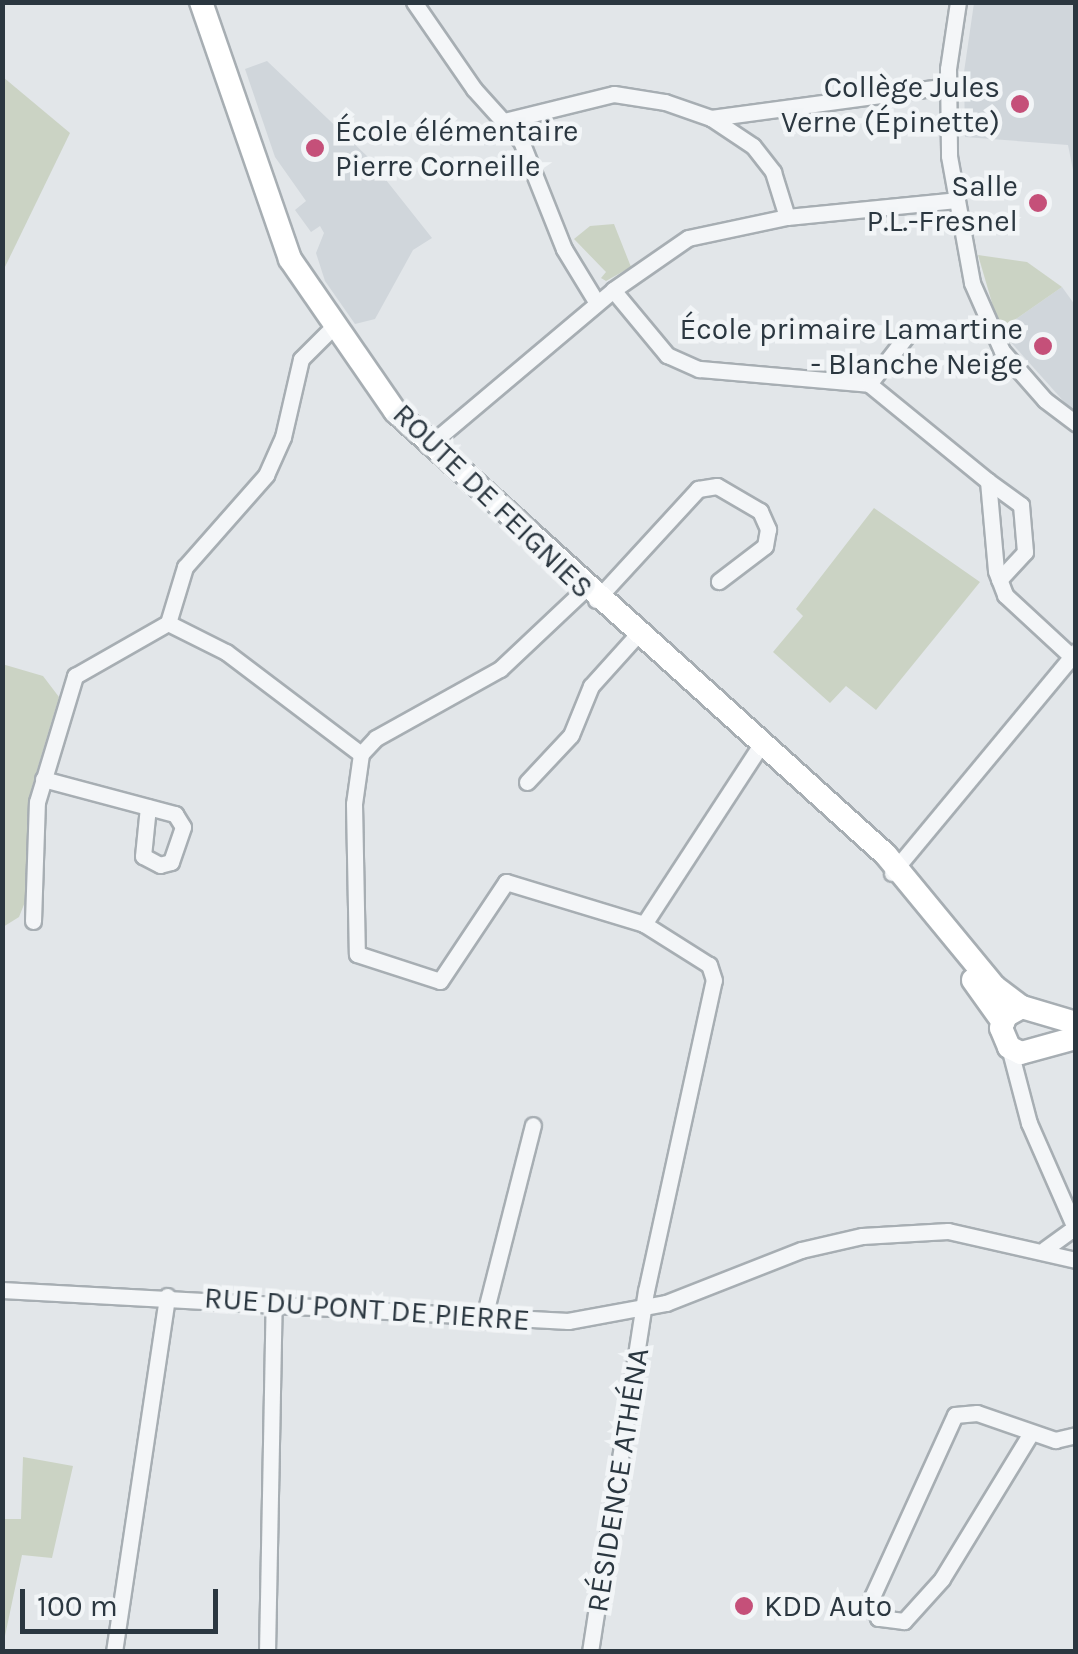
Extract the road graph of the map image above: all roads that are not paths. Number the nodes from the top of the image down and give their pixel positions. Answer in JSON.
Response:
{"nodes":[{"id":1,"x":414,"y":2,"type":"edge"},
{"id":2,"x":958,"y":2,"type":"edge"},
{"id":3,"x":203,"y":3,"type":"edge"},
{"id":4,"x":948,"y":86,"type":"junction"},
{"id":5,"x":711,"y":118,"type":"junction"},
{"id":6,"x":504,"y":120,"type":"junction"},
{"id":7,"x":956,"y":200,"type":"junction"},
{"id":8,"x":787,"y":217,"type":"junction"},
{"id":9,"x":613,"y":290,"type":"junction"},
{"id":10,"x":597,"y":303,"type":"junction"},
{"id":11,"x":332,"y":327,"type":"junction"},
{"id":12,"x":911,"y":330,"type":"dead end"},
{"id":13,"x":869,"y":384,"type":"junction"},
{"id":14,"x":1076,"y":422,"type":"edge"},
{"id":15,"x":428,"y":446,"type":"junction"},
{"id":16,"x":988,"y":480,"type":"junction"},
{"id":17,"x":999,"y":580,"type":"junction"},
{"id":18,"x":719,"y":581,"type":"dead end"},
{"id":19,"x":591,"y":594,"type":"junction"},
{"id":20,"x":168,"y":623,"type":"junction"},
{"id":21,"x":637,"y":636,"type":"junction"},
{"id":22,"x":1074,"y":654,"type":"edge"},
{"id":23,"x":760,"y":746,"type":"junction"},
{"id":24,"x":361,"y":754,"type":"junction"},
{"id":25,"x":43,"y":779,"type":"junction"},
{"id":26,"x":527,"y":782,"type":"dead end"},
{"id":27,"x":148,"y":807,"type":"dead end"},
{"id":28,"x":894,"y":872,"type":"junction"},
{"id":29,"x":33,"y":921,"type":"dead end"},
{"id":30,"x":644,"y":924,"type":"junction"},
{"id":31,"x":1022,"y":1007,"type":"junction"},
{"id":32,"x":1045,"y":1019,"type":"junction"},
{"id":33,"x":1003,"y":1022,"type":"junction"},
{"id":34,"x":1076,"y":1023,"type":"edge"},
{"id":35,"x":1076,"y":1038,"type":"edge"},
{"id":36,"x":1026,"y":1049,"type":"junction"},
{"id":37,"x":532,"y":1126,"type":"dead end"},
{"id":38,"x":1071,"y":1226,"type":"edge"},
{"id":39,"x":1044,"y":1248,"type":"junction"},
{"id":40,"x":1075,"y":1259,"type":"edge"},
{"id":41,"x":2,"y":1290,"type":"edge"},
{"id":42,"x":168,"y":1296,"type":"junction"},
{"id":43,"x":274,"y":1301,"type":"junction"},
{"id":44,"x":646,"y":1308,"type":"junction"},
{"id":45,"x":483,"y":1321,"type":"junction"},
{"id":46,"x":1032,"y":1433,"type":"junction"},
{"id":47,"x":1076,"y":1435,"type":"edge"},
{"id":48,"x":114,"y":1652,"type":"edge"},
{"id":49,"x":267,"y":1652,"type":"edge"},
{"id":50,"x":590,"y":1652,"type":"edge"}],
"edges":[{"from":1,"to":6,"type":"street"},
{"from":2,"to":4,"type":"street"},
{"from":3,"to":11,"type":"street","name":"ROUTE DE FEIGNIES"},
{"from":4,"to":5,"type":"street"},
{"from":4,"to":7,"type":"street"},
{"from":5,"to":6,"type":"street"},
{"from":5,"to":8,"type":"street"},
{"from":6,"to":10,"type":"street"},
{"from":7,"to":8,"type":"street"},
{"from":7,"to":14,"type":"street"},
{"from":8,"to":9,"type":"street"},
{"from":9,"to":10,"type":"street"},
{"from":9,"to":13,"type":"street"},
{"from":10,"to":15,"type":"street"},
{"from":11,"to":15,"type":"street","name":"ROUTE DE FEIGNIES"},
{"from":11,"to":20,"type":"street"},
{"from":12,"to":13,"type":"street"},
{"from":13,"to":16,"type":"street"},
{"from":15,"to":19,"type":"street","name":"ROUTE DE FEIGNIES"},
{"from":16,"to":17,"type":"street"},
{"from":16,"to":17,"type":"street"},
{"from":17,"to":22,"type":"street"},
{"from":18,"to":19,"type":"street"},
{"from":19,"to":21,"type":"street","name":"ROUTE DE FEIGNIES"},
{"from":19,"to":24,"type":"street"},
{"from":20,"to":24,"type":"street"},
{"from":20,"to":25,"type":"street"},
{"from":21,"to":23,"type":"street","name":"ROUTE DE FEIGNIES"},
{"from":21,"to":26,"type":"street"},
{"from":22,"to":28,"type":"street"},
{"from":23,"to":28,"type":"street","name":"ROUTE DE FEIGNIES"},
{"from":23,"to":30,"type":"street"},
{"from":24,"to":30,"type":"street","name":"RÉSIDENCE ATHÉNA"},
{"from":25,"to":27,"type":"street"},
{"from":25,"to":29,"type":"street"},
{"from":28,"to":31,"type":"street","name":"ROUTE DE FEIGNIES"},
{"from":28,"to":33,"type":"street","name":"ROUTE DE FEIGNIES"},
{"from":30,"to":44,"type":"street","name":"RÉSIDENCE ATHÉNA"},
{"from":31,"to":32,"type":"street","name":"ROUTE DE FEIGNIES"},
{"from":31,"to":33,"type":"street"},
{"from":32,"to":34,"type":"street"},
{"from":32,"to":36,"type":"street"},
{"from":33,"to":36,"type":"street"},
{"from":35,"to":36,"type":"street"},
{"from":36,"to":38,"type":"street"},
{"from":37,"to":45,"type":"street"},
{"from":38,"to":39,"type":"street"},
{"from":38,"to":40,"type":"street"},
{"from":39,"to":40,"type":"street","name":"RUE DU PONT DE PIERRE"},
{"from":39,"to":44,"type":"street","name":"RUE DU PONT DE PIERRE"},
{"from":41,"to":42,"type":"street","name":"RUE DU PONT DE PIERRE"},
{"from":42,"to":43,"type":"street","name":"RUE DU PONT DE PIERRE"},
{"from":42,"to":48,"type":"street"},
{"from":43,"to":45,"type":"street","name":"RUE DU PONT DE PIERRE"},
{"from":43,"to":49,"type":"street"},
{"from":44,"to":45,"type":"street","name":"RUE DU PONT DE PIERRE"},
{"from":44,"to":50,"type":"street","name":"RÉSIDENCE ATHÉNA"},
{"from":46,"to":46,"type":"street"},
{"from":46,"to":47,"type":"street"}]}
